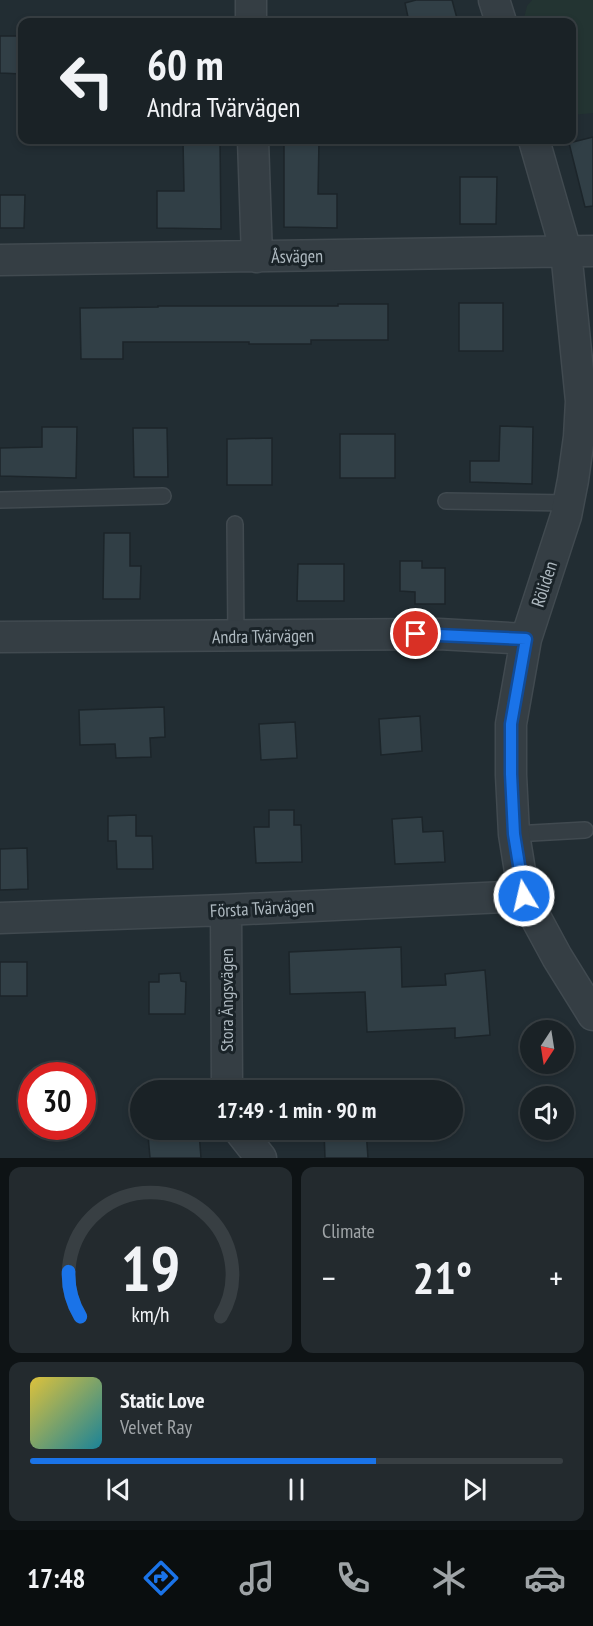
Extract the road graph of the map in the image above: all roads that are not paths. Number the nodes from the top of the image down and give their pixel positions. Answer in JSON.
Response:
{"nodes":[{"id":1,"x":251,"y":0,"type":"edge"},
{"id":2,"x":494,"y":0,"type":"edge"},
{"id":3,"x":251,"y":18,"type":"edge"},
{"id":4,"x":500,"y":18,"type":"edge"},
{"id":5,"x":253,"y":144,"type":"edge"},
{"id":6,"x":536,"y":144,"type":"edge"},
{"id":7,"x":579,"y":251,"type":"edge"},
{"id":8,"x":256,"y":257,"type":"junction"},
{"id":9,"x":0,"y":260,"type":"edge"},
{"id":10,"x":163,"y":496,"type":"dead end"},
{"id":11,"x":0,"y":500,"type":"edge"},
{"id":12,"x":446,"y":501,"type":"dead end"},
{"id":13,"x":568,"y":503,"type":"junction"},
{"id":14,"x":235,"y":524,"type":"dead end"},
{"id":15,"x":0,"y":637,"type":"edge"},
{"id":16,"x":236,"y":637,"type":"junction"},
{"id":17,"x":526,"y":639,"type":"junction"},
{"id":18,"x":585,"y":830,"type":"dead end"},
{"id":19,"x":514,"y":834,"type":"junction"},
{"id":20,"x":524,"y":896,"type":"junction"},
{"id":21,"x":226,"y":910,"type":"junction"},
{"id":22,"x":0,"y":918,"type":"edge"},
{"id":23,"x":593,"y":1014,"type":"edge"},
{"id":24,"x":226,"y":1080,"type":"edge"},
{"id":25,"x":247,"y":1140,"type":"edge"},
{"id":26,"x":261,"y":1158,"type":"edge"}],
"edges":[{"from":1,"to":3,"type":"street"},
{"from":2,"to":4,"type":"street"},
{"from":5,"to":8,"type":"street"},
{"from":6,"to":7,"type":"street","name":"Röliden"},
{"from":7,"to":8,"type":"street","name":"Åsvägen"},
{"from":7,"to":13,"type":"street","name":"Röliden"},
{"from":8,"to":9,"type":"street","name":"Åsvägen"},
{"from":10,"to":11,"type":"lane"},
{"from":12,"to":13,"type":"lane"},
{"from":13,"to":17,"type":"street","name":"Röliden"},
{"from":14,"to":16,"type":"lane"},
{"from":15,"to":16,"type":"street","name":"Andra Tvärvägen"},
{"from":16,"to":17,"type":"street","name":"Andra Tvärvägen"},
{"from":17,"to":19,"type":"street","name":"Röliden"},
{"from":18,"to":19,"type":"lane"},
{"from":19,"to":20,"type":"street","name":"Röliden"},
{"from":20,"to":21,"type":"street","name":"Första Tvärvägen"},
{"from":20,"to":23,"type":"street","name":"Röliden"},
{"from":21,"to":22,"type":"street","name":"Första Tvärvägen"},
{"from":21,"to":24,"type":"street","name":"Stora Ängsvägen"},
{"from":25,"to":26,"type":"street"}]}
